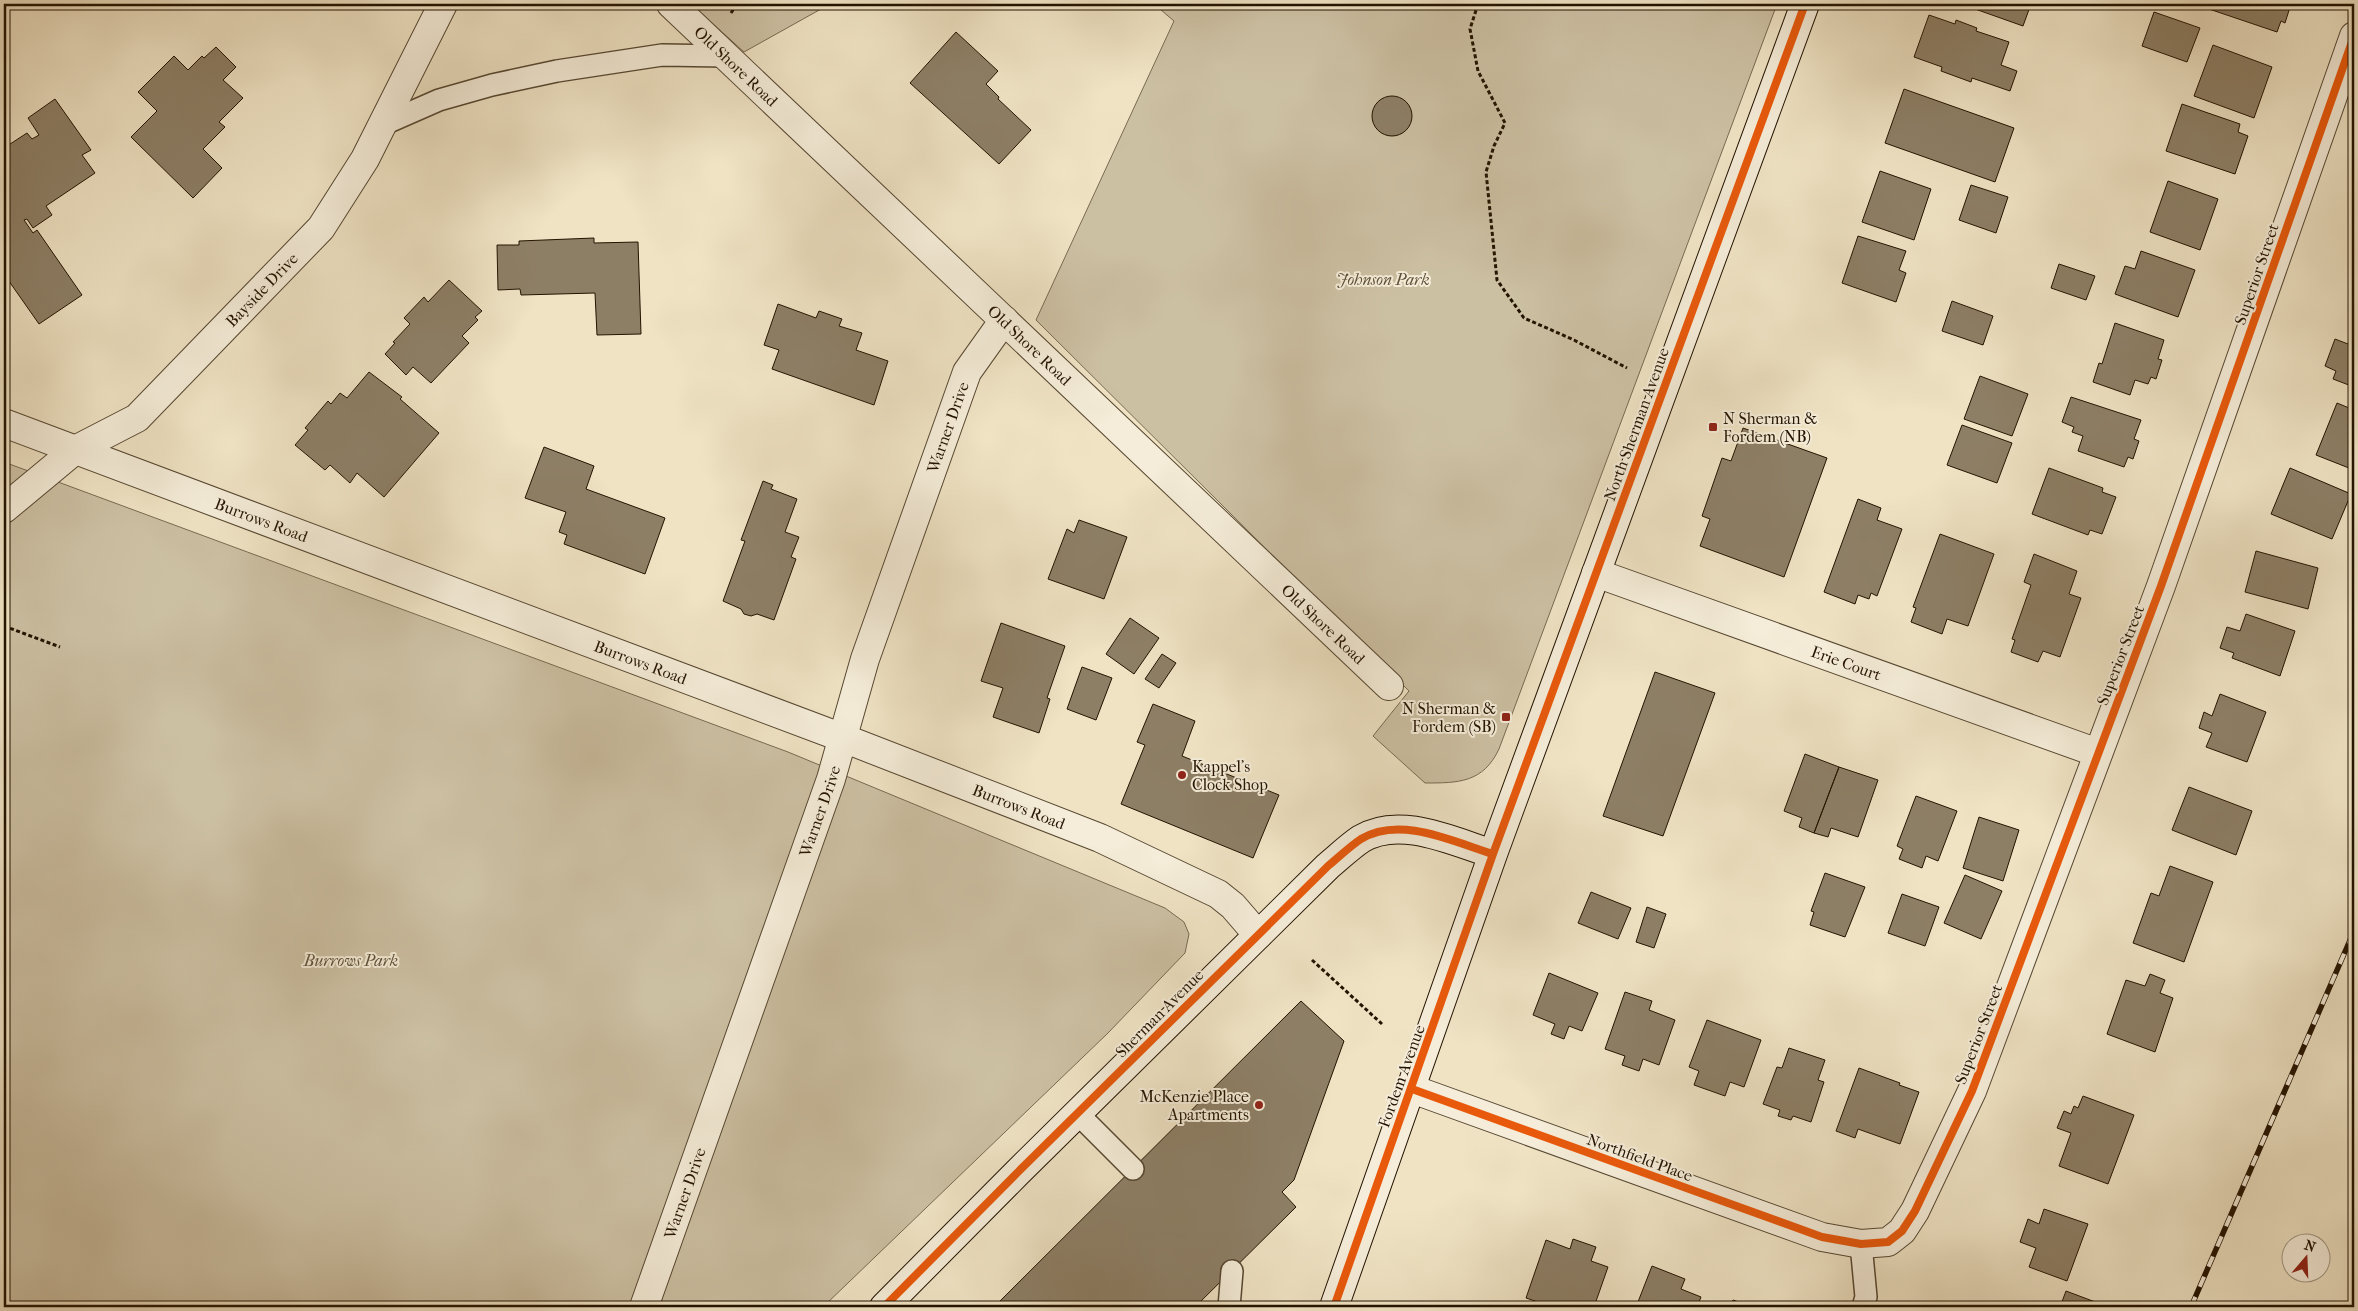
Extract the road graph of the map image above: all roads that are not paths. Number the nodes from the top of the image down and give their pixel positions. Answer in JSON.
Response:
{"nodes":[{"id":1,"x":443,"y":4,"type":"edge"},
{"id":2,"x":671,"y":4,"type":"edge"},
{"id":3,"x":1805,"y":4,"type":"edge"},
{"id":4,"x":2354,"y":36,"type":"edge"},
{"id":5,"x":726,"y":56,"type":"junction"},
{"id":6,"x":382,"y":125,"type":"junction"},
{"id":7,"x":1004,"y":320,"type":"junction"},
{"id":8,"x":4,"y":423,"type":"edge"},
{"id":9,"x":75,"y":450,"type":"junction"},
{"id":10,"x":4,"y":510,"type":"edge"},
{"id":11,"x":1596,"y":573,"type":"junction"},
{"id":12,"x":1389,"y":686,"type":"dead end"},
{"id":13,"x":843,"y":738,"type":"junction"},
{"id":14,"x":2098,"y":753,"type":"junction"},
{"id":15,"x":1493,"y":854,"type":"junction"},
{"id":16,"x":1258,"y":935,"type":"junction"},
{"id":17,"x":1412,"y":1089,"type":"junction"},
{"id":18,"x":1077,"y":1113,"type":"junction"},
{"id":19,"x":1133,"y":1169,"type":"dead end"},
{"id":20,"x":1861,"y":1244,"type":"junction"},
{"id":21,"x":1232,"y":1271,"type":"dead end"},
{"id":22,"x":644,"y":1307,"type":"edge"},
{"id":23,"x":884,"y":1307,"type":"edge"},
{"id":24,"x":1229,"y":1307,"type":"edge"},
{"id":25,"x":1334,"y":1307,"type":"edge"},
{"id":26,"x":1863,"y":1307,"type":"edge"}],
"edges":[{"from":1,"to":6,"type":"street","name":"Bayside Drive"},
{"from":2,"to":5,"type":"street","name":"Old Shore Road"},
{"from":3,"to":11,"type":"street","name":"North Sherman Avenue"},
{"from":4,"to":14,"type":"street","name":"Superior Street"},
{"from":5,"to":6,"type":"lane"},
{"from":5,"to":7,"type":"street","name":"Old Shore Road"},
{"from":6,"to":9,"type":"street","name":"Bayside Drive"},
{"from":7,"to":12,"type":"street","name":"Old Shore Road"},
{"from":7,"to":13,"type":"street","name":"Warner Drive"},
{"from":8,"to":9,"type":"street","name":"Burrows Road"},
{"from":9,"to":10,"type":"street","name":"Bayside Drive"},
{"from":9,"to":13,"type":"street","name":"Burrows Road"},
{"from":11,"to":14,"type":"street","name":"Erie Court"},
{"from":11,"to":15,"type":"street","name":"North Sherman Avenue"},
{"from":13,"to":16,"type":"street","name":"Burrows Road"},
{"from":13,"to":22,"type":"street","name":"Warner Drive"},
{"from":14,"to":20,"type":"street","name":"Superior Street"},
{"from":15,"to":16,"type":"street","name":"Sherman Avenue"},
{"from":15,"to":17,"type":"street","name":"Fordem Avenue"},
{"from":16,"to":18,"type":"street","name":"Sherman Avenue"},
{"from":17,"to":20,"type":"street","name":"Northfield Place"},
{"from":17,"to":25,"type":"street","name":"Fordem Avenue"},
{"from":18,"to":19,"type":"lane"},
{"from":18,"to":23,"type":"street","name":"Sherman Avenue"},
{"from":20,"to":26,"type":"lane"},
{"from":21,"to":24,"type":"lane"}]}
